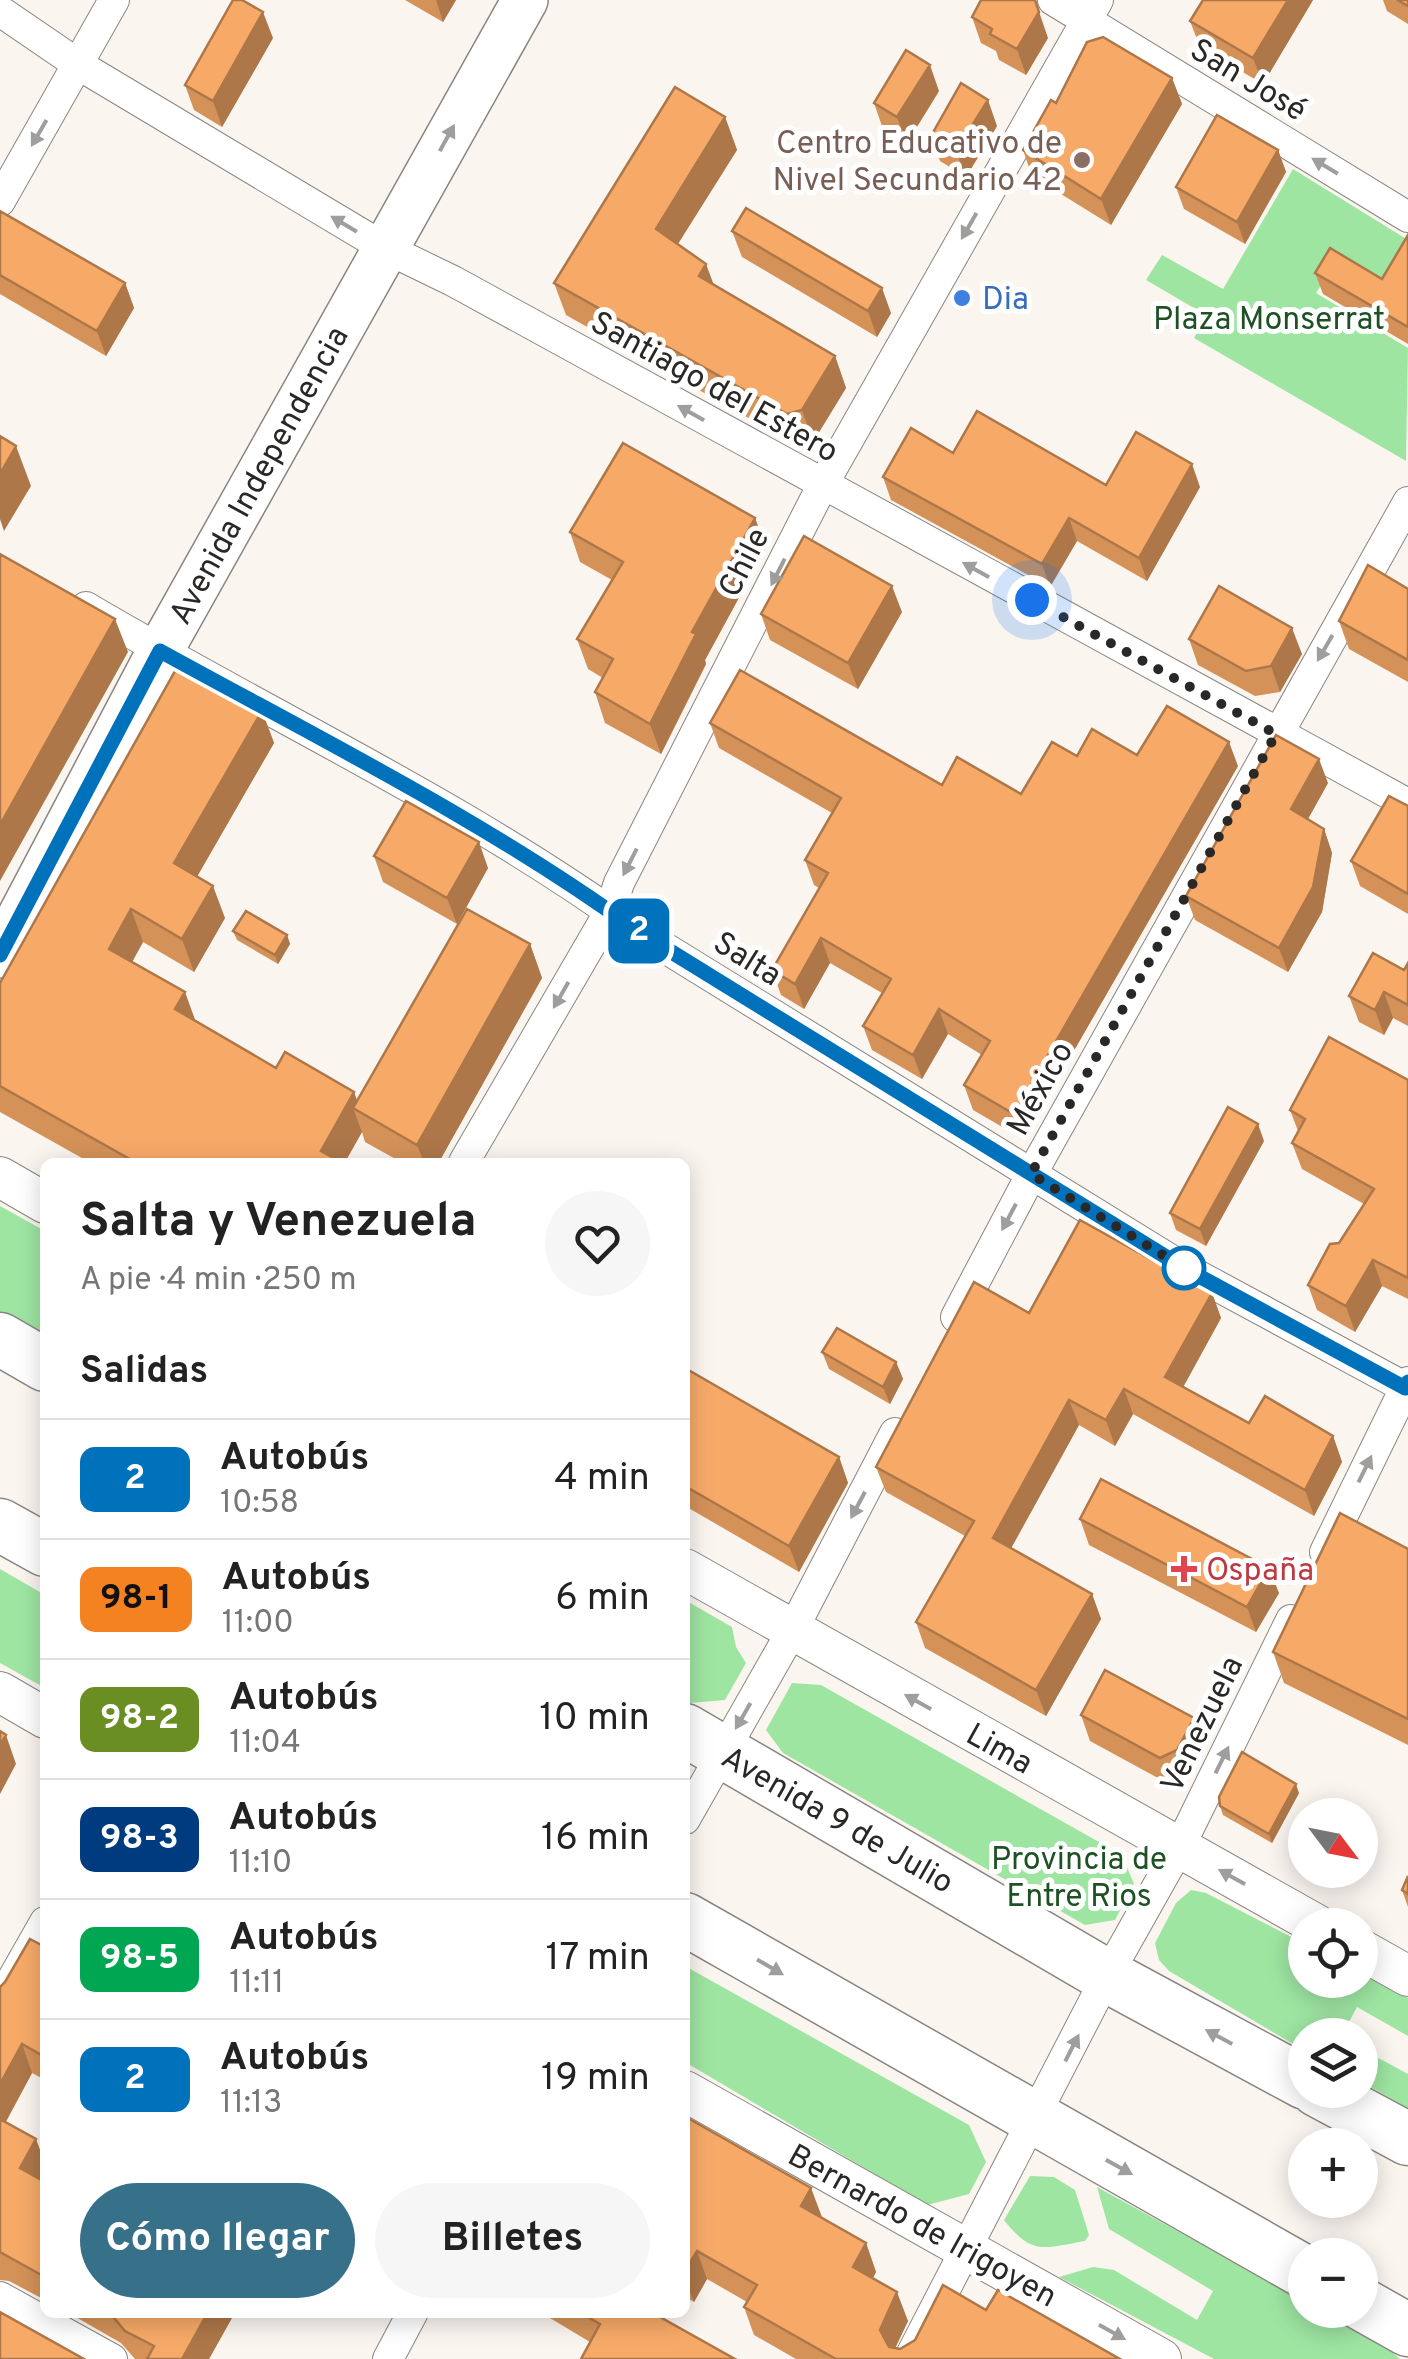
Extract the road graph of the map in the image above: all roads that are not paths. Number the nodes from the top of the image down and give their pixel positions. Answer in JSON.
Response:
{"nodes":[{"id":1,"x":114,"y":0,"type":"edge"},
{"id":2,"x":525,"y":0,"type":"edge"},
{"id":3,"x":1054,"y":0,"type":"edge"},
{"id":4,"x":1092,"y":10,"type":"edge"},
{"id":5,"x":0,"y":11,"type":"edge"},
{"id":6,"x":79,"y":65,"type":"junction"},
{"id":7,"x":0,"y":201,"type":"edge"},
{"id":8,"x":1408,"y":217,"type":"edge"},
{"id":9,"x":385,"y":248,"type":"junction"},
{"id":10,"x":822,"y":486,"type":"junction"},
{"id":11,"x":1408,"y":502,"type":"edge"},
{"id":12,"x":64,"y":594,"type":"edge"},
{"id":13,"x":160,"y":651,"type":"junction"},
{"id":14,"x":1276,"y":734,"type":"junction"},
{"id":15,"x":1408,"y":804,"type":"edge"},
{"id":16,"x":610,"y":910,"type":"junction"},
{"id":17,"x":0,"y":955,"type":"edge"},
{"id":18,"x":466,"y":1158,"type":"edge"},
{"id":19,"x":1031,"y":1174,"type":"junction"},
{"id":20,"x":0,"y":1178,"type":"edge"},
{"id":21,"x":40,"y":1200,"type":"edge"},
{"id":22,"x":0,"y":1339,"type":"edge"},
{"id":23,"x":939,"y":1350,"type":"edge"},
{"id":24,"x":40,"y":1362,"type":"edge"},
{"id":25,"x":1407,"y":1386,"type":"edge"},
{"id":26,"x":912,"y":1403,"type":"edge"},
{"id":27,"x":0,"y":1524,"type":"edge"},
{"id":28,"x":40,"y":1547,"type":"edge"},
{"id":29,"x":690,"y":1572,"type":"edge"},
{"id":30,"x":792,"y":1631,"type":"junction"},
{"id":31,"x":0,"y":1692,"type":"edge"},
{"id":32,"x":40,"y":1715,"type":"edge"},
{"id":33,"x":704,"y":1741,"type":"edge"},
{"id":34,"x":690,"y":1799,"type":"edge"},
{"id":35,"x":1179,"y":1848,"type":"junction"},
{"id":36,"x":1288,"y":1909,"type":"edge"},
{"id":37,"x":690,"y":1922,"type":"edge"},
{"id":38,"x":40,"y":1931,"type":"edge"},
{"id":39,"x":1378,"y":1959,"type":"edge"},
{"id":40,"x":1106,"y":1976,"type":"junction"},
{"id":41,"x":1408,"y":1976,"type":"edge"},
{"id":42,"x":0,"y":2001,"type":"edge"},
{"id":43,"x":1288,"y":2074,"type":"edge"},
{"id":44,"x":690,"y":2094,"type":"edge"},
{"id":45,"x":1350,"y":2108,"type":"edge"},
{"id":46,"x":1035,"y":2119,"type":"junction"},
{"id":47,"x":1408,"y":2139,"type":"edge"},
{"id":48,"x":966,"y":2250,"type":"junction"},
{"id":49,"x":1288,"y":2262,"type":"edge"},
{"id":50,"x":0,"y":2296,"type":"edge"},
{"id":51,"x":1378,"y":2312,"type":"edge"},
{"id":52,"x":410,"y":2318,"type":"edge"},
{"id":53,"x":1408,"y":2330,"type":"edge"},
{"id":54,"x":112,"y":2359,"type":"edge"},
{"id":55,"x":388,"y":2359,"type":"edge"},
{"id":56,"x":909,"y":2359,"type":"edge"},
{"id":57,"x":1160,"y":2359,"type":"edge"}],
"edges":[{"from":1,"to":6,"type":"street"},
{"from":9,"to":2,"type":"main road","name":"Avenida Independencia","one_way":true},
{"from":3,"to":4,"type":"street","name":"San José"},
{"from":8,"to":4,"type":"street","name":"San José","one_way":true},
{"from":4,"to":10,"type":"street","name":"Chile","one_way":true},
{"from":5,"to":6,"type":"street","name":"Santiago del Estero"},
{"from":6,"to":7,"type":"street","one_way":true},
{"from":9,"to":6,"type":"street","name":"Santiago del Estero","one_way":true},
{"from":10,"to":9,"type":"street","name":"Santiago del Estero","one_way":true},
{"from":9,"to":13,"type":"main road","name":"Avenida Independencia"},
{"from":14,"to":10,"type":"street","name":"Santiago del Estero","one_way":true},
{"from":10,"to":16,"type":"street","name":"Chile","one_way":true},
{"from":11,"to":14,"type":"street","name":"México","one_way":true},
{"from":12,"to":13,"type":"street","name":"Salta"},
{"from":13,"to":16,"type":"street","name":"Salta"},
{"from":13,"to":17,"type":"main road","name":"Avenida Independencia"},
{"from":14,"to":15,"type":"street","name":"Santiago del Estero"},
{"from":14,"to":19,"type":"street","name":"México"},
{"from":16,"to":18,"type":"street","name":"Chile","one_way":true},
{"from":16,"to":19,"type":"street","name":"Salta"},
{"from":19,"to":23,"type":"street","name":"México","one_way":true},
{"from":19,"to":25,"type":"street","name":"Salta"},
{"from":20,"to":21,"type":"street"},
{"from":22,"to":24,"type":"highway"},
{"from":35,"to":25,"type":"street","name":"Venezuela","one_way":true},
{"from":26,"to":30,"type":"street","one_way":true},
{"from":27,"to":28,"type":"highway"},
{"from":29,"to":30,"type":"street","name":"Lima"},
{"from":30,"to":33,"type":"street","one_way":true},
{"from":35,"to":30,"type":"street","name":"Lima","one_way":true},
{"from":31,"to":32,"type":"street"},
{"from":33,"to":34,"type":"street"},
{"from":33,"to":40,"type":"highway","name":"Avenida 9 de Julio"},
{"from":36,"to":35,"type":"street","name":"Lima","one_way":true},
{"from":35,"to":40,"type":"street","name":"Venezuela"},
{"from":37,"to":46,"type":"highway","one_way":true},
{"from":38,"to":42,"type":"street"},
{"from":39,"to":41,"type":"street"},
{"from":43,"to":40,"type":"highway","name":"Avenida 9 de Julio","one_way":true},
{"from":46,"to":40,"type":"street","name":"Venezuela","one_way":true},
{"from":44,"to":48,"type":"street","name":"Bernardo de Irigoyen"},
{"from":45,"to":47,"type":"highway"},
{"from":46,"to":48,"type":"street","name":"Venezuela"},
{"from":46,"to":49,"type":"highway","one_way":true},
{"from":48,"to":56,"type":"street","name":"Venezuela"},
{"from":48,"to":57,"type":"street","name":"Bernardo de Irigoyen","one_way":true},
{"from":50,"to":54,"type":"street"},
{"from":51,"to":53,"type":"highway"},
{"from":52,"to":55,"type":"street"}]}
